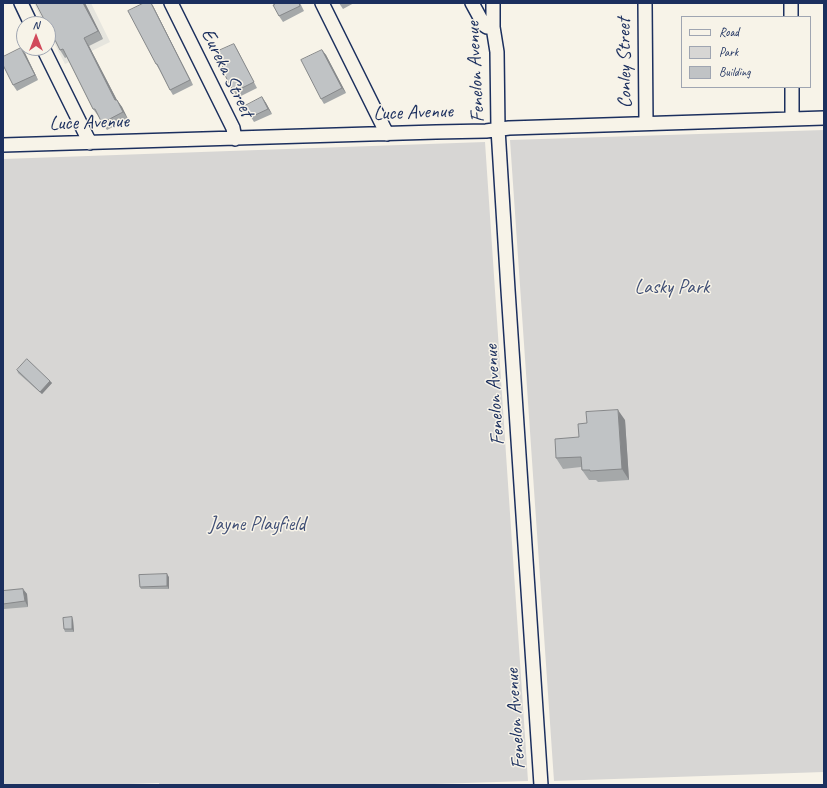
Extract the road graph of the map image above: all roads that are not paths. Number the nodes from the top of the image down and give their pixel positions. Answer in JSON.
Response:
{"nodes":[{"id":1,"x":20,"y":3,"type":"edge"},
{"id":2,"x":171,"y":3,"type":"edge"},
{"id":3,"x":322,"y":3,"type":"edge"},
{"id":4,"x":472,"y":3,"type":"edge"},
{"id":5,"x":493,"y":3,"type":"edge"},
{"id":6,"x":645,"y":3,"type":"edge"},
{"id":7,"x":791,"y":3,"type":"edge"},
{"id":8,"x":27,"y":16,"type":"edge"},
{"id":9,"x":791,"y":16,"type":"edge"},
{"id":10,"x":493,"y":26,"type":"junction"},
{"id":11,"x":47,"y":56,"type":"edge"},
{"id":12,"x":792,"y":88,"type":"edge"},
{"id":13,"x":792,"y":118,"type":"junction"},
{"id":14,"x":824,"y":118,"type":"edge"},
{"id":15,"x":646,"y":123,"type":"junction"},
{"id":16,"x":498,"y":129,"type":"junction"},
{"id":17,"x":387,"y":134,"type":"junction"},
{"id":18,"x":235,"y":139,"type":"junction"},
{"id":19,"x":90,"y":143,"type":"junction"},
{"id":20,"x":3,"y":145,"type":"edge"},
{"id":21,"x":541,"y":785,"type":"edge"}],
"edges":[{"from":1,"to":8,"type":"street"},
{"from":2,"to":18,"type":"street","name":"Eureka Street"},
{"from":3,"to":17,"type":"street"},
{"from":4,"to":10,"type":"street"},
{"from":5,"to":10,"type":"street","name":"Fenelon Avenue"},
{"from":6,"to":15,"type":"street","name":"Conley Street"},
{"from":7,"to":9,"type":"street"},
{"from":10,"to":16,"type":"street","name":"Fenelon Avenue"},
{"from":11,"to":19,"type":"street"},
{"from":12,"to":13,"type":"street"},
{"from":13,"to":14,"type":"street","name":"Luce Avenue"},
{"from":13,"to":15,"type":"street","name":"Luce Avenue"},
{"from":15,"to":16,"type":"street","name":"Luce Avenue"},
{"from":16,"to":17,"type":"street","name":"Luce Avenue"},
{"from":16,"to":21,"type":"street","name":"Fenelon Avenue"},
{"from":17,"to":18,"type":"street","name":"Luce Avenue"},
{"from":18,"to":19,"type":"street","name":"Luce Avenue"},
{"from":19,"to":20,"type":"street","name":"Luce Avenue"}]}
